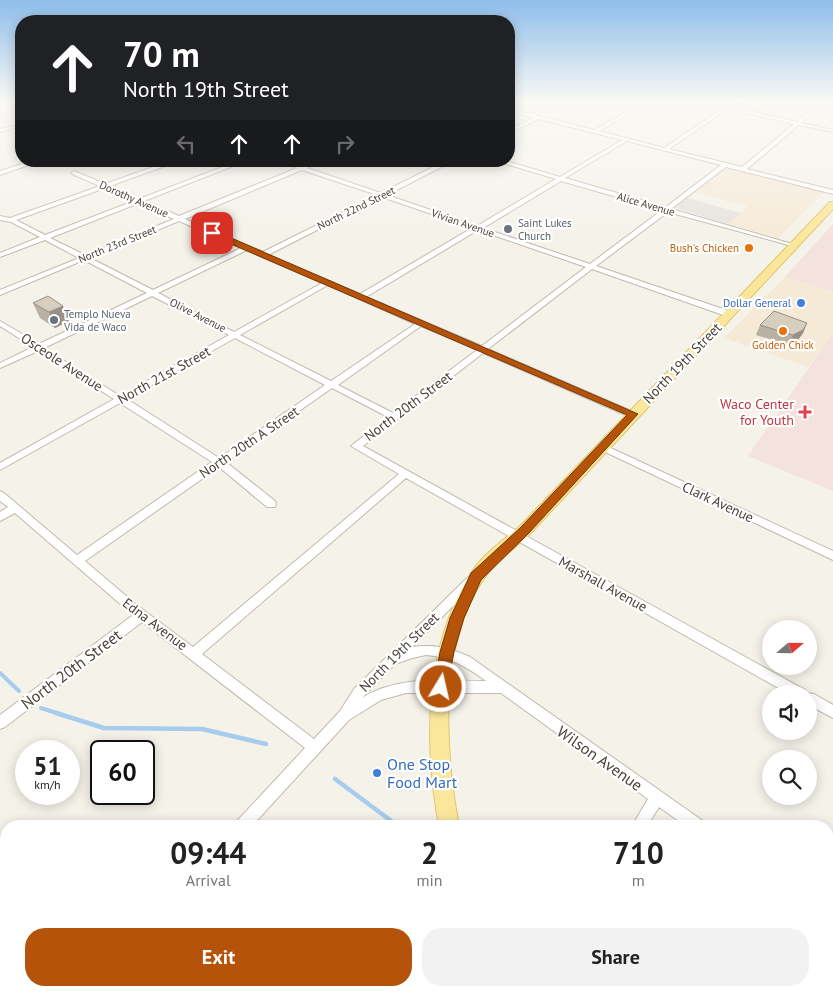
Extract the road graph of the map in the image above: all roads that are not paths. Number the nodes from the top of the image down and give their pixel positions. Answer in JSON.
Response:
{"nodes":[{"id":1,"x":612,"y":148,"type":"edge"},
{"id":2,"x":768,"y":148,"type":"edge"},
{"id":3,"x":665,"y":149,"type":"edge"},
{"id":4,"x":725,"y":164,"type":"junction"},
{"id":5,"x":515,"y":166,"type":"edge"},
{"id":6,"x":18,"y":167,"type":"edge"},
{"id":7,"x":159,"y":167,"type":"edge"},
{"id":8,"x":227,"y":167,"type":"edge"},
{"id":9,"x":438,"y":167,"type":"edge"},
{"id":10,"x":301,"y":168,"type":"joint"},
{"id":11,"x":743,"y":169,"type":"junction"},
{"id":12,"x":0,"y":173,"type":"edge"},
{"id":13,"x":74,"y":173,"type":"dead end"},
{"id":14,"x":560,"y":179,"type":"junction"},
{"id":15,"x":106,"y":186,"type":"junction"},
{"id":16,"x":833,"y":192,"type":"edge"},
{"id":17,"x":381,"y":195,"type":"junction"},
{"id":18,"x":139,"y":201,"type":"junction"},
{"id":19,"x":831,"y":209,"type":"edge"},
{"id":20,"x":666,"y":210,"type":"junction"},
{"id":21,"x":0,"y":218,"type":"edge"},
{"id":22,"x":179,"y":218,"type":"junction"},
{"id":23,"x":11,"y":220,"type":"junction"},
{"id":24,"x":0,"y":224,"type":"edge"},
{"id":25,"x":477,"y":228,"type":"junction"},
{"id":26,"x":44,"y":238,"type":"junction"},
{"id":27,"x":794,"y":246,"type":"junction"},
{"id":28,"x":246,"y":248,"type":"junction"},
{"id":29,"x":0,"y":255,"type":"edge"},
{"id":30,"x":262,"y":255,"type":"junction"},
{"id":31,"x":84,"y":258,"type":"junction"},
{"id":32,"x":591,"y":267,"type":"junction"},
{"id":33,"x":327,"y":283,"type":"junction"},
{"id":34,"x":152,"y":292,"type":"junction"},
{"id":35,"x":0,"y":293,"type":"edge"},
{"id":36,"x":361,"y":297,"type":"junction"},
{"id":37,"x":729,"y":314,"type":"junction"},
{"id":38,"x":0,"y":323,"type":"edge"},
{"id":39,"x":421,"y":323,"type":"junction"},
{"id":40,"x":236,"y":335,"type":"junction"},
{"id":41,"x":39,"y":348,"type":"junction"},
{"id":42,"x":483,"y":350,"type":"junction"},
{"id":43,"x":0,"y":366,"type":"edge"},
{"id":44,"x":332,"y":384,"type":"junction"},
{"id":45,"x":121,"y":400,"type":"junction"},
{"id":46,"x":633,"y":414,"type":"junction"},
{"id":47,"x":394,"y":417,"type":"junction"},
{"id":48,"x":602,"y":448,"type":"junction"},
{"id":49,"x":219,"y":462,"type":"junction"},
{"id":50,"x":0,"y":467,"type":"edge"},
{"id":51,"x":405,"y":474,"type":"junction"},
{"id":52,"x":0,"y":495,"type":"edge"},
{"id":53,"x":272,"y":504,"type":"dead end"},
{"id":54,"x":15,"y":508,"type":"junction"},
{"id":55,"x":0,"y":517,"type":"edge"},
{"id":56,"x":517,"y":537,"type":"junction"},
{"id":57,"x":833,"y":556,"type":"edge"},
{"id":58,"x":76,"y":561,"type":"junction"},
{"id":59,"x":476,"y":577,"type":"junction"},
{"id":60,"x":142,"y":615,"type":"junction"},
{"id":61,"x":447,"y":652,"type":"junction"},
{"id":62,"x":194,"y":654,"type":"junction"},
{"id":63,"x":390,"y":662,"type":"junction"},
{"id":64,"x":785,"y":685,"type":"edge"},
{"id":65,"x":441,"y":687,"type":"junction"},
{"id":66,"x":503,"y":687,"type":"junction"},
{"id":67,"x":817,"y":703,"type":"edge"},
{"id":68,"x":833,"y":712,"type":"edge"},
{"id":69,"x":345,"y":716,"type":"junction"},
{"id":70,"x":0,"y":723,"type":"edge"},
{"id":71,"x":315,"y":748,"type":"junction"},
{"id":72,"x":656,"y":798,"type":"junction"},
{"id":73,"x":248,"y":820,"type":"edge"},
{"id":74,"x":448,"y":820,"type":"edge"},
{"id":75,"x":643,"y":820,"type":"edge"},
{"id":76,"x":689,"y":820,"type":"edge"}],
"edges":[{"from":1,"to":14,"type":"street"},
{"from":2,"to":11,"type":"street"},
{"from":3,"to":4,"type":"street"},
{"from":4,"to":11,"type":"street"},
{"from":4,"to":20,"type":"street","name":"North 20th Street"},
{"from":5,"to":14,"type":"street","name":"Alice Avenue"},
{"from":6,"to":12,"type":"street"},
{"from":7,"to":15,"type":"street"},
{"from":8,"to":18,"type":"street"},
{"from":9,"to":17,"type":"street","name":"North 22nd Street"},
{"from":10,"to":17,"type":"street","name":"Vivian Avenue"},
{"from":10,"to":22,"type":"street","name":"North 23rd Street"},
{"from":11,"to":16,"type":"street"},
{"from":13,"to":15,"type":"street","name":"Dorothy Avenue"},
{"from":14,"to":20,"type":"street","name":"Alice Avenue"},
{"from":14,"to":25,"type":"street"},
{"from":15,"to":18,"type":"street","name":"Dorothy Avenue"},
{"from":15,"to":23,"type":"street"},
{"from":17,"to":25,"type":"street","name":"Vivian Avenue"},
{"from":17,"to":30,"type":"street","name":"North 22nd Street"},
{"from":18,"to":22,"type":"street","name":"Dorothy Avenue"},
{"from":18,"to":26,"type":"street"},
{"from":19,"to":27,"type":"main road","name":"North 19th Street"},
{"from":20,"to":27,"type":"street","name":"Alice Avenue"},
{"from":20,"to":32,"type":"street","name":"North 20th Street"},
{"from":21,"to":23,"type":"street","name":"Olive Avenue"},
{"from":22,"to":28,"type":"street","name":"Dorothy Avenue"},
{"from":22,"to":31,"type":"street","name":"North 23rd Street"},
{"from":23,"to":24,"type":"street"},
{"from":23,"to":26,"type":"street","name":"Olive Avenue"},
{"from":25,"to":32,"type":"street","name":"Vivian Avenue"},
{"from":25,"to":36,"type":"street"},
{"from":26,"to":29,"type":"street"},
{"from":26,"to":31,"type":"street","name":"Olive Avenue"},
{"from":27,"to":37,"type":"main road","name":"North 19th Street"},
{"from":28,"to":30,"type":"street","name":"Dorothy Avenue"},
{"from":28,"to":34,"type":"street"},
{"from":30,"to":33,"type":"street","name":"Dorothy Avenue"},
{"from":31,"to":34,"type":"street","name":"Olive Avenue"},
{"from":31,"to":35,"type":"street","name":"North 23rd Street"},
{"from":32,"to":37,"type":"street","name":"Vivian Avenue"},
{"from":32,"to":42,"type":"street","name":"North 20th Street"},
{"from":33,"to":36,"type":"street","name":"Dorothy Avenue"},
{"from":33,"to":40,"type":"street","name":"North 21st Street"},
{"from":34,"to":40,"type":"street","name":"Olive Avenue"},
{"from":34,"to":41,"type":"street"},
{"from":36,"to":39,"type":"street","name":"Dorothy Avenue"},
{"from":37,"to":46,"type":"main road","name":"North 19th Street"},
{"from":38,"to":41,"type":"street","name":"Osceole Avenue"},
{"from":39,"to":42,"type":"street","name":"Dorothy Avenue"},
{"from":39,"to":44,"type":"street","name":"North 20th A Street"},
{"from":40,"to":44,"type":"street","name":"Olive Avenue"},
{"from":40,"to":45,"type":"street","name":"North 21st Street"},
{"from":41,"to":43,"type":"street"},
{"from":41,"to":45,"type":"street","name":"Osceole Avenue"},
{"from":42,"to":46,"type":"street","name":"Dorothy Avenue"},
{"from":42,"to":47,"type":"street","name":"North 20th Street"},
{"from":44,"to":47,"type":"street","name":"Olive Avenue"},
{"from":44,"to":49,"type":"street","name":"North 20th A Street"},
{"from":45,"to":49,"type":"street","name":"Osceole Avenue"},
{"from":45,"to":50,"type":"street","name":"North 21st Street"},
{"from":46,"to":48,"type":"main road","name":"North 19th Street"},
{"from":47,"to":51,"type":"street","name":"North 20th Street"},
{"from":48,"to":56,"type":"main road","name":"North 19th Street"},
{"from":48,"to":57,"type":"street","name":"Clark Avenue"},
{"from":49,"to":53,"type":"street","name":"Osceole Avenue"},
{"from":49,"to":58,"type":"street","name":"North 20th A Street"},
{"from":51,"to":56,"type":"street","name":"Marshall Avenue"},
{"from":51,"to":62,"type":"street"},
{"from":52,"to":54,"type":"street","name":"Edna Avenue"},
{"from":54,"to":55,"type":"street"},
{"from":54,"to":58,"type":"street","name":"Edna Avenue"},
{"from":56,"to":59,"type":"main road","name":"North 19th Street"},
{"from":56,"to":64,"type":"street","name":"Marshall Avenue"},
{"from":58,"to":60,"type":"street","name":"Edna Avenue"},
{"from":59,"to":61,"type":"main road"},
{"from":59,"to":63,"type":"street","name":"North 19th Street"},
{"from":60,"to":62,"type":"street","name":"Edna Avenue"},
{"from":60,"to":70,"type":"street","name":"North 20th Street"},
{"from":61,"to":63,"type":"street","name":"Wilson Avenue"},
{"from":61,"to":65,"type":"main road"},
{"from":61,"to":66,"type":"street","name":"Wilson Avenue"},
{"from":62,"to":71,"type":"street","name":"Edna Avenue"},
{"from":63,"to":69,"type":"street","name":"North 19th Street"},
{"from":65,"to":66,"type":"street"},
{"from":65,"to":69,"type":"street"},
{"from":65,"to":74,"type":"main road"},
{"from":66,"to":72,"type":"street","name":"Wilson Avenue"},
{"from":67,"to":68,"type":"street"},
{"from":69,"to":71,"type":"street","name":"North 19th Street"},
{"from":71,"to":73,"type":"street","name":"North 19th Street"},
{"from":72,"to":75,"type":"street"},
{"from":72,"to":76,"type":"street","name":"Wilson Avenue"}]}
